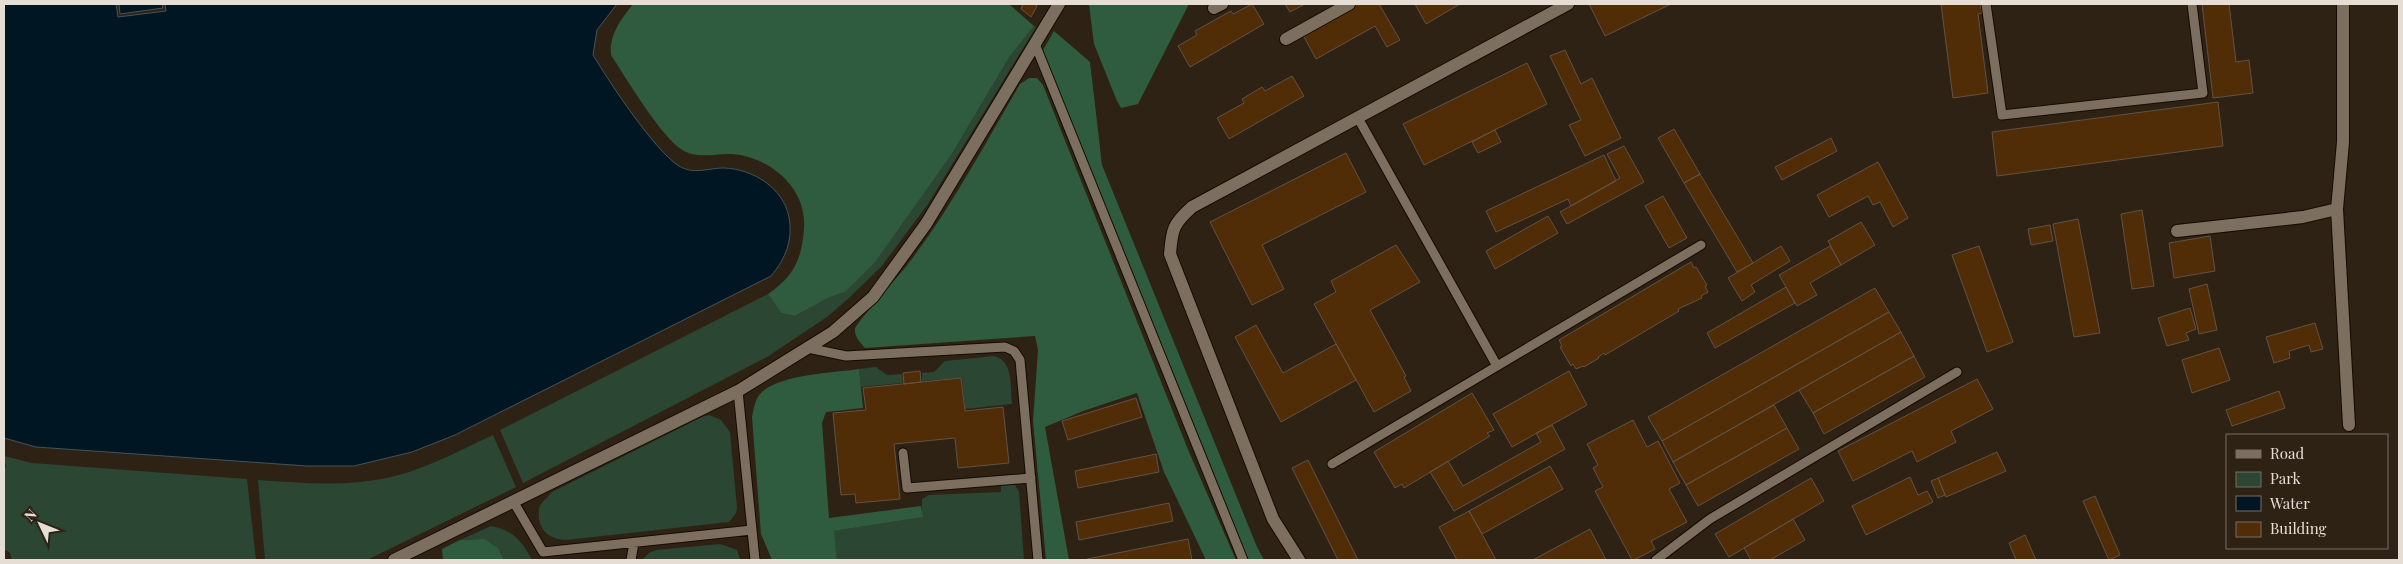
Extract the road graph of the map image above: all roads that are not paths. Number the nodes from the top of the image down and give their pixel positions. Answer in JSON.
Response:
{"nodes":[{"id":1,"x":1059,"y":4,"type":"edge"},
{"id":2,"x":1349,"y":4,"type":"edge"},
{"id":3,"x":1568,"y":4,"type":"edge"},
{"id":4,"x":1986,"y":4,"type":"edge"},
{"id":5,"x":2192,"y":4,"type":"edge"},
{"id":6,"x":2343,"y":4,"type":"edge"},
{"id":7,"x":1286,"y":39,"type":"dead end"},
{"id":8,"x":1035,"y":44,"type":"junction"},
{"id":9,"x":1358,"y":118,"type":"junction"},
{"id":10,"x":2337,"y":209,"type":"junction"},
{"id":11,"x":2177,"y":232,"type":"dead end"},
{"id":12,"x":1701,"y":245,"type":"dead end"},
{"id":13,"x":808,"y":348,"type":"junction"},
{"id":14,"x":1497,"y":366,"type":"junction"},
{"id":15,"x":1956,"y":372,"type":"dead end"},
{"id":16,"x":738,"y":391,"type":"junction"},
{"id":17,"x":2349,"y":426,"type":"dead end"},
{"id":18,"x":903,"y":453,"type":"dead end"},
{"id":19,"x":1332,"y":464,"type":"dead end"},
{"id":20,"x":1031,"y":478,"type":"junction"},
{"id":21,"x":513,"y":501,"type":"junction"},
{"id":22,"x":752,"y":530,"type":"junction"},
{"id":23,"x":634,"y":543,"type":"junction"},
{"id":24,"x":544,"y":556,"type":"edge"},
{"id":25,"x":394,"y":560,"type":"edge"},
{"id":26,"x":631,"y":560,"type":"edge"},
{"id":27,"x":755,"y":560,"type":"edge"},
{"id":28,"x":1038,"y":560,"type":"edge"},
{"id":29,"x":1243,"y":560,"type":"edge"},
{"id":30,"x":1299,"y":560,"type":"edge"},
{"id":31,"x":1656,"y":560,"type":"edge"}],
"edges":[{"from":1,"to":8,"type":"street"},
{"from":2,"to":7,"type":"street"},
{"from":3,"to":9,"type":"street"},
{"from":4,"to":5,"type":"lane"},
{"from":6,"to":10,"type":"street"},
{"from":8,"to":13,"type":"street"},
{"from":8,"to":29,"type":"lane"},
{"from":9,"to":14,"type":"lane"},
{"from":9,"to":30,"type":"street"},
{"from":10,"to":11,"type":"street"},
{"from":10,"to":17,"type":"street"},
{"from":12,"to":14,"type":"lane"},
{"from":13,"to":16,"type":"street"},
{"from":13,"to":20,"type":"lane"},
{"from":14,"to":19,"type":"lane"},
{"from":15,"to":31,"type":"lane"},
{"from":16,"to":21,"type":"street"},
{"from":16,"to":22,"type":"lane"},
{"from":18,"to":20,"type":"lane"},
{"from":20,"to":28,"type":"lane"},
{"from":21,"to":24,"type":"lane"},
{"from":21,"to":25,"type":"street"},
{"from":22,"to":23,"type":"lane"},
{"from":22,"to":27,"type":"lane"},
{"from":23,"to":24,"type":"lane"},
{"from":23,"to":26,"type":"lane"}]}
